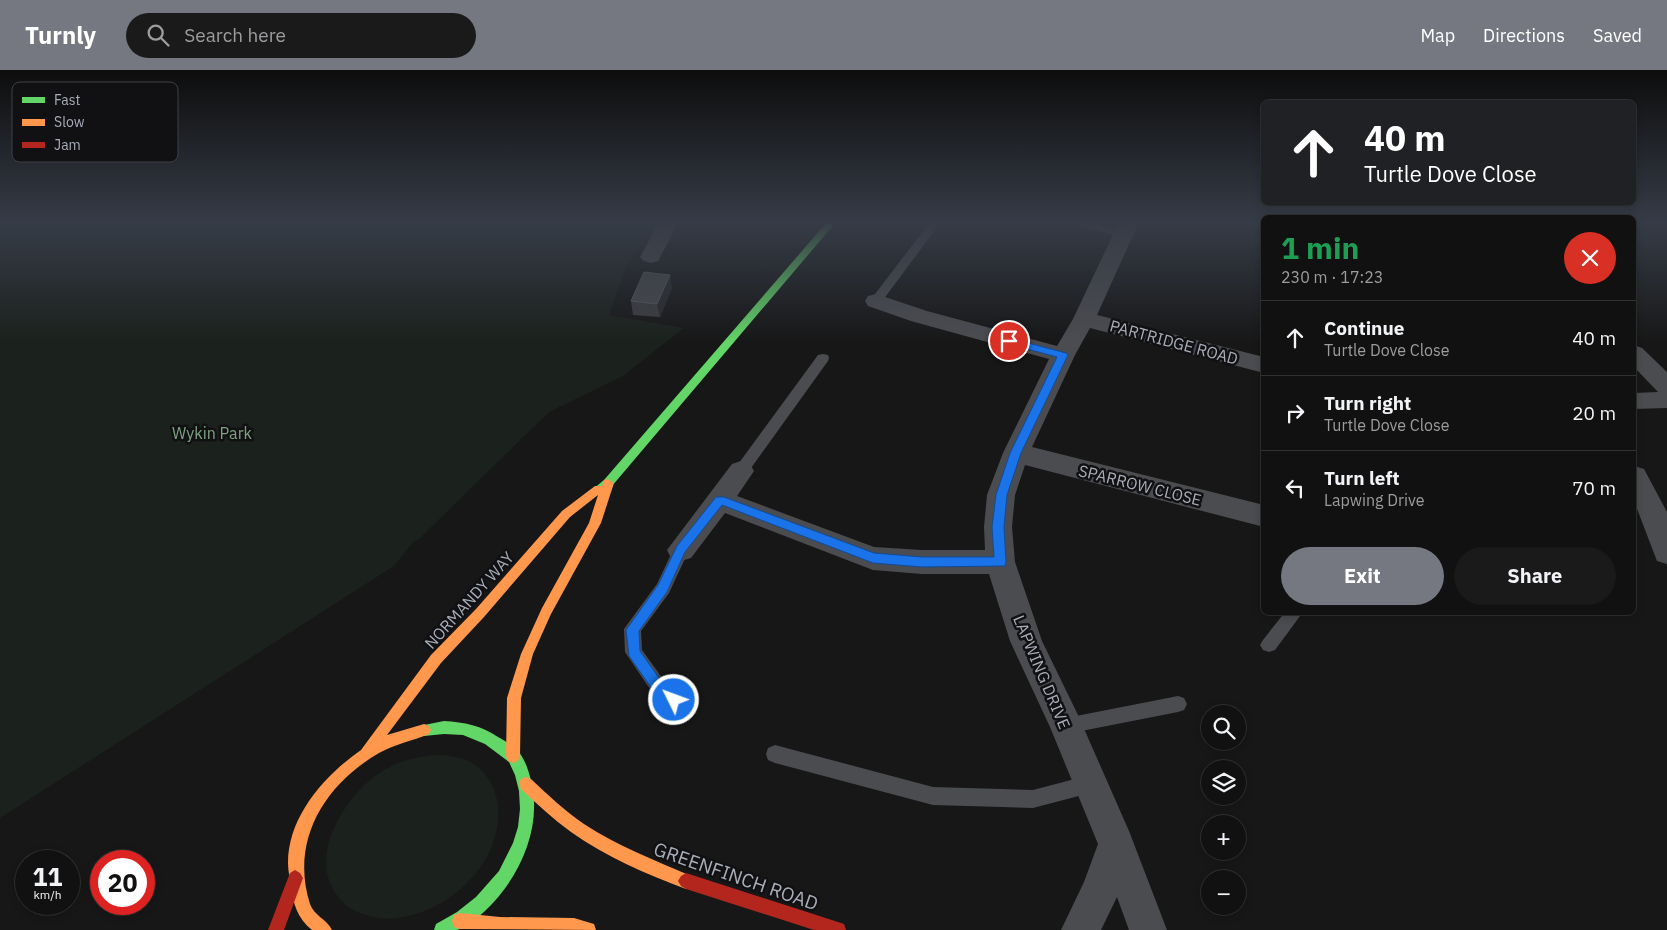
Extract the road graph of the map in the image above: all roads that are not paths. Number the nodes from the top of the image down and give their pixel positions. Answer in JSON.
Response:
{"nodes":[{"id":1,"x":798,"y":262,"type":"edge"},
{"id":2,"x":906,"y":262,"type":"edge"},
{"id":3,"x":1110,"y":262,"type":"edge"},
{"id":4,"x":876,"y":301,"type":"joint"},
{"id":5,"x":1084,"y":319,"type":"junction"},
{"id":6,"x":1063,"y":355,"type":"junction"},
{"id":7,"x":1636,"y":355,"type":"edge"},
{"id":8,"x":823,"y":358,"type":"dead end"},
{"id":9,"x":1261,"y":364,"type":"edge"},
{"id":10,"x":1667,"y":386,"type":"edge"},
{"id":11,"x":1667,"y":400,"type":"edge"},
{"id":12,"x":1636,"y":401,"type":"edge"},
{"id":13,"x":1016,"y":453,"type":"junction"},
{"id":14,"x":741,"y":472,"type":"joint"},
{"id":15,"x":1636,"y":479,"type":"edge"},
{"id":16,"x":608,"y":483,"type":"junction"},
{"id":17,"x":720,"y":500,"type":"junction"},
{"id":18,"x":1261,"y":515,"type":"edge"},
{"id":19,"x":681,"y":550,"type":"joint"},
{"id":20,"x":1667,"y":554,"type":"edge"},
{"id":21,"x":1000,"y":562,"type":"junction"},
{"id":22,"x":1293,"y":615,"type":"edge"},
{"id":23,"x":1270,"y":646,"type":"dead end"},
{"id":24,"x":1178,"y":704,"type":"dead end"},
{"id":25,"x":686,"y":708,"type":"dead end"},
{"id":26,"x":1066,"y":726,"type":"junction"},
{"id":27,"x":367,"y":751,"type":"junction"},
{"id":28,"x":775,"y":754,"type":"dead end"},
{"id":29,"x":512,"y":756,"type":"junction"},
{"id":30,"x":526,"y":784,"type":"junction"},
{"id":31,"x":1090,"y":784,"type":"junction"},
{"id":32,"x":1116,"y":844,"type":"junction"},
{"id":33,"x":295,"y":878,"type":"junction"},
{"id":34,"x":460,"y":921,"type":"junction"},
{"id":35,"x":276,"y":930,"type":"edge"},
{"id":36,"x":324,"y":930,"type":"edge"},
{"id":37,"x":442,"y":930,"type":"edge"},
{"id":38,"x":588,"y":930,"type":"edge"},
{"id":39,"x":838,"y":930,"type":"edge"},
{"id":40,"x":1080,"y":930,"type":"edge"},
{"id":41,"x":1148,"y":930,"type":"edge"}],
"edges":[{"from":1,"to":16,"type":"main road","name":"NORMANDY WAY"},
{"from":2,"to":4,"type":"lane"},
{"from":3,"to":5,"type":"street","name":"LAPWING DRIVE"},
{"from":4,"to":6,"type":"street"},
{"from":5,"to":6,"type":"street","name":"LAPWING DRIVE"},
{"from":5,"to":9,"type":"street","name":"PARTRIDGE ROAD"},
{"from":6,"to":13,"type":"street","name":"LAPWING DRIVE"},
{"from":7,"to":10,"type":"street"},
{"from":8,"to":14,"type":"lane"},
{"from":11,"to":12,"type":"street"},
{"from":13,"to":18,"type":"street","name":"SPARROW CLOSE"},
{"from":13,"to":21,"type":"street","name":"LAPWING DRIVE"},
{"from":14,"to":17,"type":"street"},
{"from":15,"to":20,"type":"street"},
{"from":16,"to":27,"type":"main road","name":"NORMANDY WAY"},
{"from":16,"to":29,"type":"main road","name":"NORMANDY WAY"},
{"from":17,"to":19,"type":"street"},
{"from":17,"to":21,"type":"street"},
{"from":19,"to":25,"type":"lane"},
{"from":21,"to":26,"type":"street","name":"LAPWING DRIVE"},
{"from":22,"to":23,"type":"lane"},
{"from":24,"to":26,"type":"lane"},
{"from":26,"to":31,"type":"street","name":"LAPWING DRIVE"},
{"from":27,"to":29,"type":"main road"},
{"from":27,"to":33,"type":"main road"},
{"from":28,"to":31,"type":"lane"},
{"from":29,"to":30,"type":"main road"},
{"from":30,"to":34,"type":"main road"},
{"from":30,"to":39,"type":"main road","name":"GREENFINCH ROAD"},
{"from":31,"to":32,"type":"street","name":"LAPWING DRIVE"},
{"from":32,"to":40,"type":"street"},
{"from":32,"to":41,"type":"street","name":"LAPWING DRIVE"},
{"from":33,"to":35,"type":"main road"},
{"from":33,"to":36,"type":"main road"},
{"from":34,"to":37,"type":"main road"},
{"from":34,"to":38,"type":"main road"}]}
